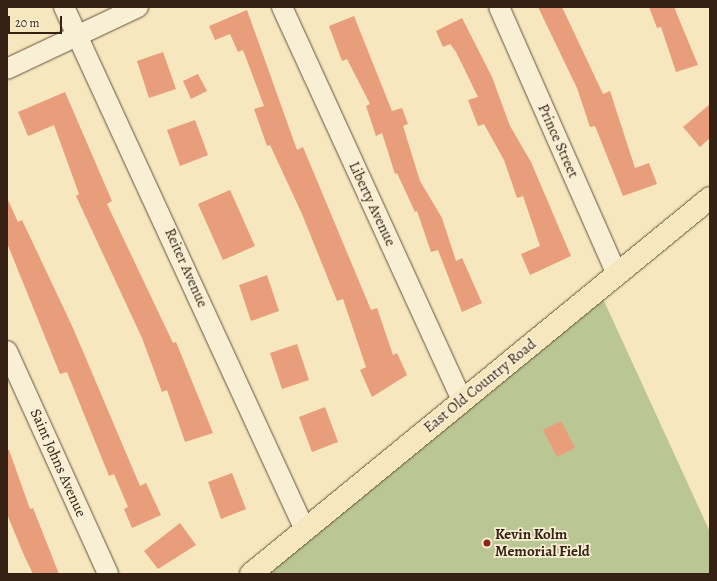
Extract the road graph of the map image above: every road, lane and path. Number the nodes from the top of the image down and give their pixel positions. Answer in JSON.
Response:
{"nodes":[{"id":1,"x":64,"y":7,"type":"edge"},
{"id":2,"x":138,"y":7,"type":"edge"},
{"id":3,"x":282,"y":7,"type":"edge"},
{"id":4,"x":499,"y":7,"type":"edge"},
{"id":5,"x":78,"y":36,"type":"junction"},
{"id":6,"x":7,"y":69,"type":"edge"},
{"id":7,"x":710,"y":198,"type":"edge"},
{"id":8,"x":617,"y":275,"type":"junction"},
{"id":9,"x":7,"y":351,"type":"edge"},
{"id":10,"x":462,"y":400,"type":"junction"},
{"id":11,"x":305,"y":530,"type":"junction"},
{"id":12,"x":108,"y":574,"type":"edge"},
{"id":13,"x":251,"y":574,"type":"edge"}],
"edges":[{"from":1,"to":5,"type":"street","name":"Reiter Avenue"},
{"from":2,"to":5,"type":"street"},
{"from":3,"to":10,"type":"street","name":"Liberty Avenue"},
{"from":4,"to":8,"type":"street","name":"Prince Street"},
{"from":5,"to":6,"type":"street"},
{"from":5,"to":11,"type":"street","name":"Reiter Avenue"},
{"from":7,"to":8,"type":"main road","name":"East Old Country Road"},
{"from":8,"to":10,"type":"main road","name":"East Old Country Road"},
{"from":9,"to":12,"type":"street","name":"Saint Johns Avenue"},
{"from":10,"to":11,"type":"main road","name":"East Old Country Road"},
{"from":11,"to":13,"type":"main road","name":"East Old Country Road"}]}
